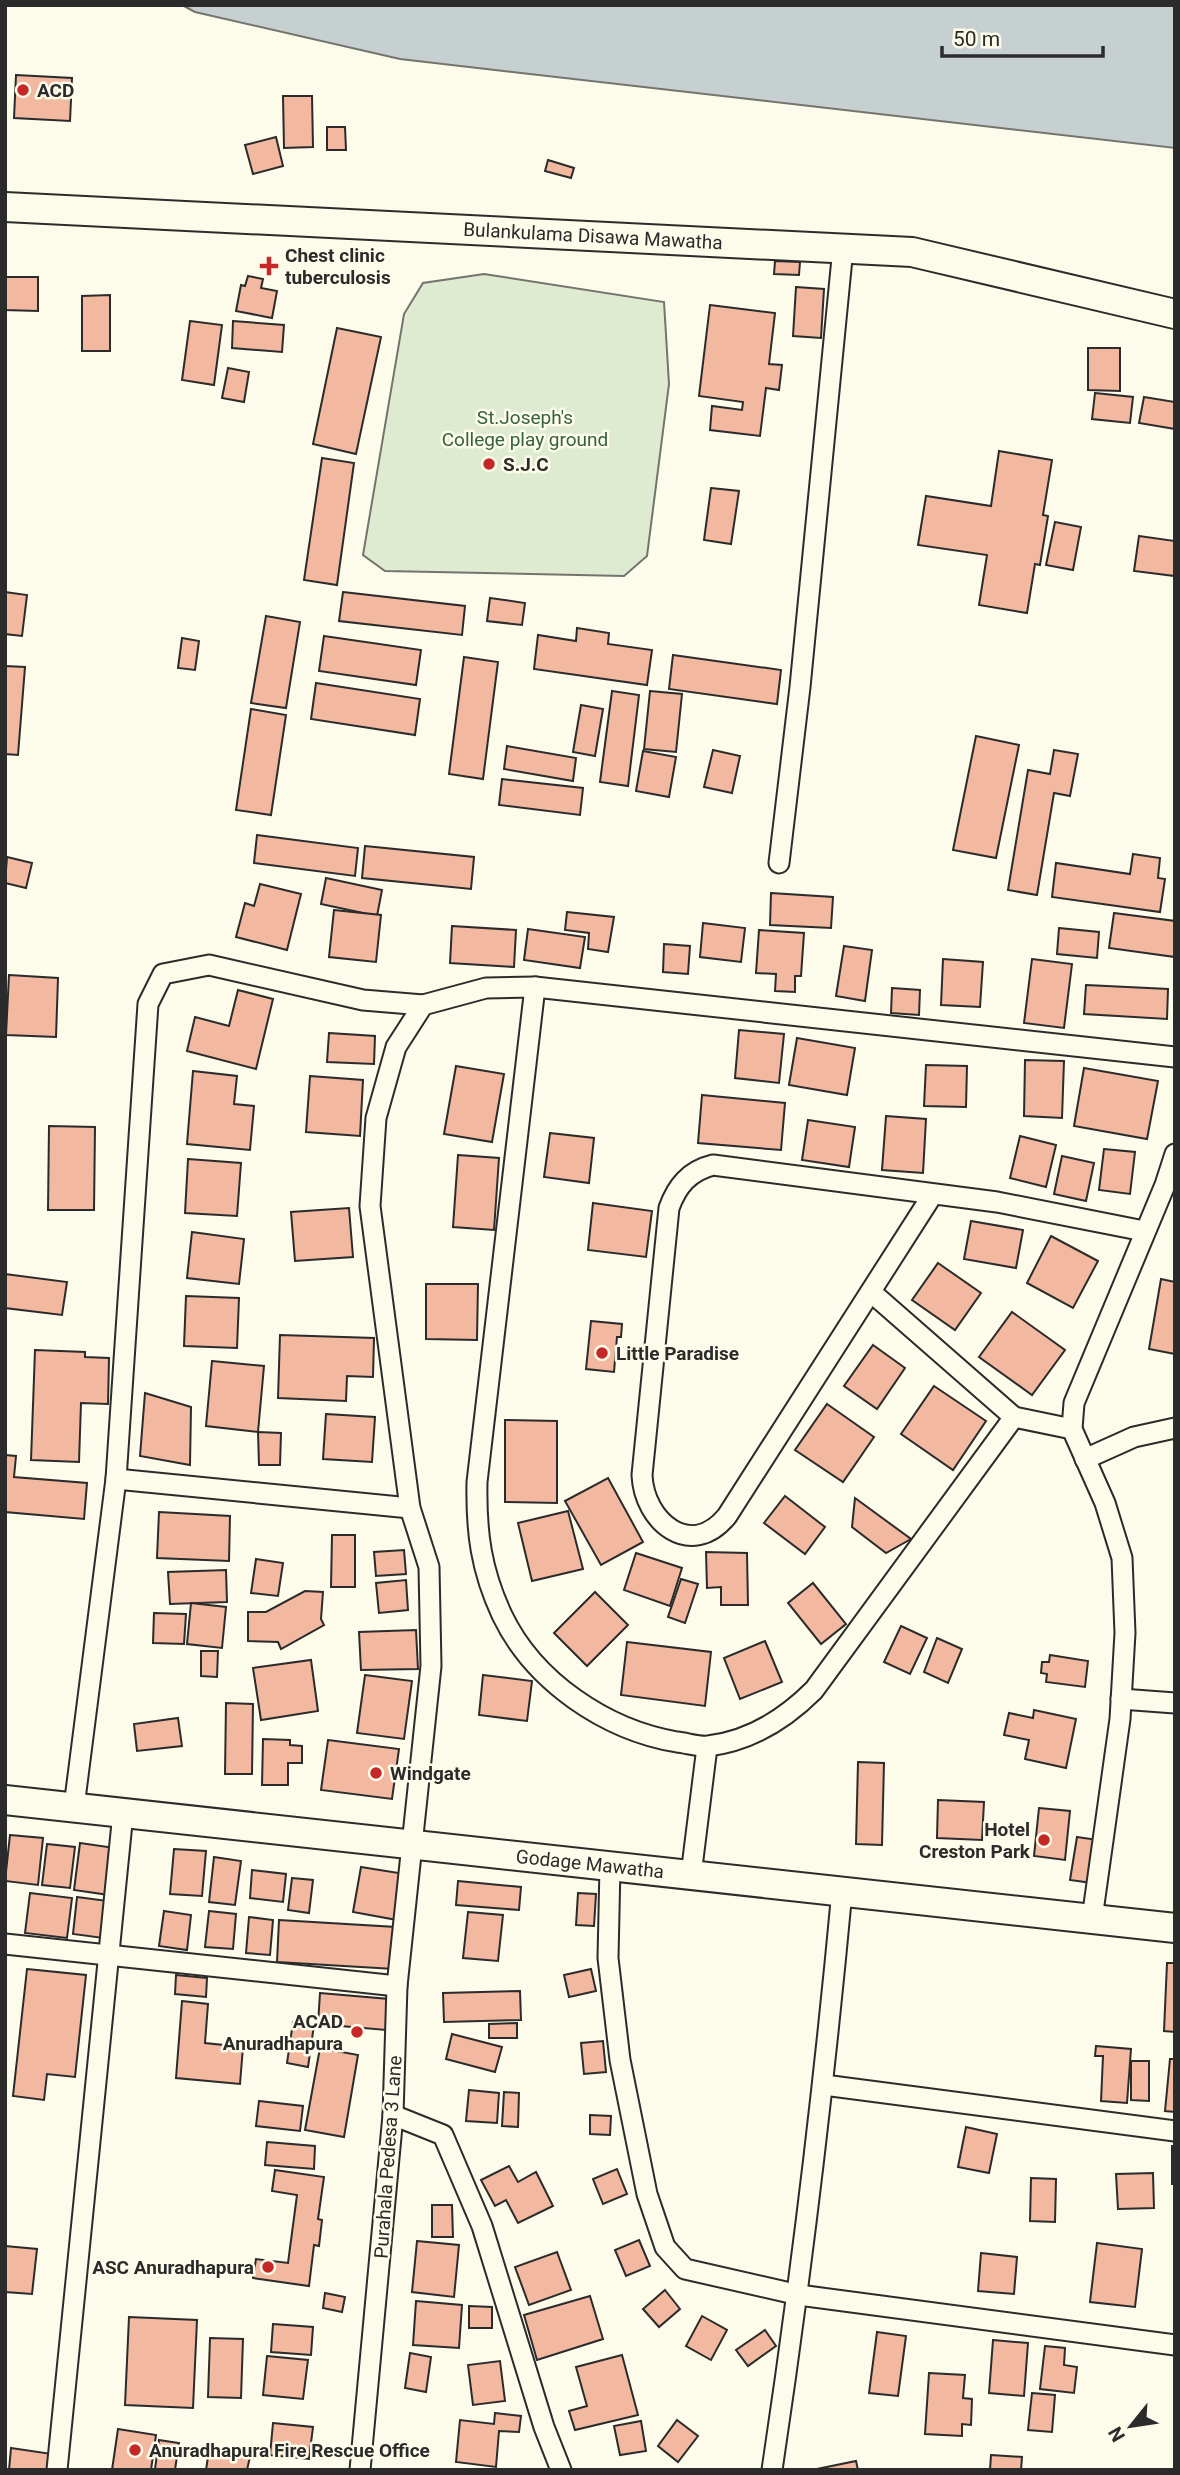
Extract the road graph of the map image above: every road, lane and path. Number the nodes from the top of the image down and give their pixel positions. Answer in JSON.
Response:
{"nodes":[{"id":1,"x":5,"y":207,"type":"edge"},
{"id":2,"x":843,"y":248,"type":"junction"},
{"id":3,"x":1175,"y":314,"type":"edge"},
{"id":4,"x":779,"y":863,"type":"dead end"},
{"id":5,"x":535,"y":987,"type":"junction"},
{"id":6,"x":423,"y":1005,"type":"junction"},
{"id":7,"x":1175,"y":1057,"type":"edge"},
{"id":8,"x":1175,"y":1154,"type":"edge"},
{"id":9,"x":933,"y":1194,"type":"junction"},
{"id":10,"x":1144,"y":1231,"type":"junction"},
{"id":11,"x":871,"y":1292,"type":"junction"},
{"id":12,"x":1014,"y":1416,"type":"junction"},
{"id":13,"x":1175,"y":1428,"type":"edge"},
{"id":14,"x":1072,"y":1429,"type":"junction"},
{"id":15,"x":1085,"y":1459,"type":"junction"},
{"id":16,"x":116,"y":1479,"type":"junction"},
{"id":17,"x":410,"y":1508,"type":"junction"},
{"id":18,"x":1121,"y":1699,"type":"junction"},
{"id":19,"x":1175,"y":1703,"type":"edge"},
{"id":20,"x":707,"y":1746,"type":"junction"},
{"id":21,"x":5,"y":1800,"type":"edge"},
{"id":22,"x":74,"y":1807,"type":"junction"},
{"id":23,"x":123,"y":1812,"type":"junction"},
{"id":24,"x":411,"y":1844,"type":"junction"},
{"id":25,"x":610,"y":1866,"type":"junction"},
{"id":26,"x":691,"y":1875,"type":"junction"},
{"id":27,"x":842,"y":1891,"type":"junction"},
{"id":28,"x":1092,"y":1919,"type":"junction"},
{"id":29,"x":1175,"y":1928,"type":"edge"},
{"id":30,"x":5,"y":1944,"type":"edge"},
{"id":31,"x":110,"y":1954,"type":"junction"},
{"id":32,"x":397,"y":1986,"type":"junction"},
{"id":33,"x":824,"y":2085,"type":"junction"},
{"id":34,"x":393,"y":2115,"type":"junction"},
{"id":35,"x":1175,"y":2131,"type":"edge"},
{"id":36,"x":799,"y":2295,"type":"junction"},
{"id":37,"x":1175,"y":2345,"type":"edge"},
{"id":38,"x":57,"y":2470,"type":"edge"},
{"id":39,"x":360,"y":2470,"type":"edge"},
{"id":40,"x":561,"y":2470,"type":"edge"},
{"id":41,"x":772,"y":2470,"type":"edge"}],
"edges":[{"from":1,"to":2,"type":"street","name":"Bulankulama Disawa Mawatha"},
{"from":2,"to":3,"type":"street","name":"Bulankulama Disawa Mawatha"},
{"from":2,"to":4,"type":"street"},
{"from":5,"to":6,"type":"street"},
{"from":5,"to":7,"type":"street"},
{"from":5,"to":20,"type":"street"},
{"from":6,"to":16,"type":"street"},
{"from":6,"to":17,"type":"street","name":"Purahala Pedesa 3 Lane"},
{"from":8,"to":10,"type":"street"},
{"from":9,"to":10,"type":"street"},
{"from":9,"to":11,"type":"street"},
{"from":9,"to":11,"type":"street"},
{"from":10,"to":14,"type":"street"},
{"from":11,"to":12,"type":"street"},
{"from":12,"to":14,"type":"street"},
{"from":12,"to":20,"type":"street"},
{"from":13,"to":15,"type":"street"},
{"from":14,"to":15,"type":"street"},
{"from":15,"to":18,"type":"street"},
{"from":16,"to":17,"type":"street"},
{"from":16,"to":22,"type":"street"},
{"from":17,"to":24,"type":"street","name":"Purahala Pedesa 3 Lane"},
{"from":18,"to":19,"type":"street"},
{"from":18,"to":28,"type":"street"},
{"from":20,"to":26,"type":"street"},
{"from":21,"to":22,"type":"street","name":"Godage Mawatha"},
{"from":22,"to":23,"type":"street","name":"Godage Mawatha"},
{"from":23,"to":24,"type":"street","name":"Godage Mawatha"},
{"from":23,"to":31,"type":"street"},
{"from":24,"to":25,"type":"street","name":"Godage Mawatha"},
{"from":24,"to":32,"type":"street","name":"Purahala Pedesa 3 Lane"},
{"from":25,"to":26,"type":"street","name":"Godage Mawatha"},
{"from":25,"to":36,"type":"street"},
{"from":26,"to":27,"type":"street","name":"Godage Mawatha"},
{"from":27,"to":28,"type":"street","name":"Godage Mawatha"},
{"from":27,"to":33,"type":"street"},
{"from":28,"to":29,"type":"street","name":"Godage Mawatha"},
{"from":30,"to":31,"type":"street"},
{"from":31,"to":32,"type":"street"},
{"from":31,"to":38,"type":"street"},
{"from":32,"to":34,"type":"street","name":"Purahala Pedesa 3 Lane"},
{"from":33,"to":35,"type":"street"},
{"from":33,"to":36,"type":"street"},
{"from":34,"to":39,"type":"street","name":"Purahala Pedesa 3 Lane"},
{"from":34,"to":40,"type":"street"},
{"from":36,"to":37,"type":"street"},
{"from":36,"to":41,"type":"street"}]}
